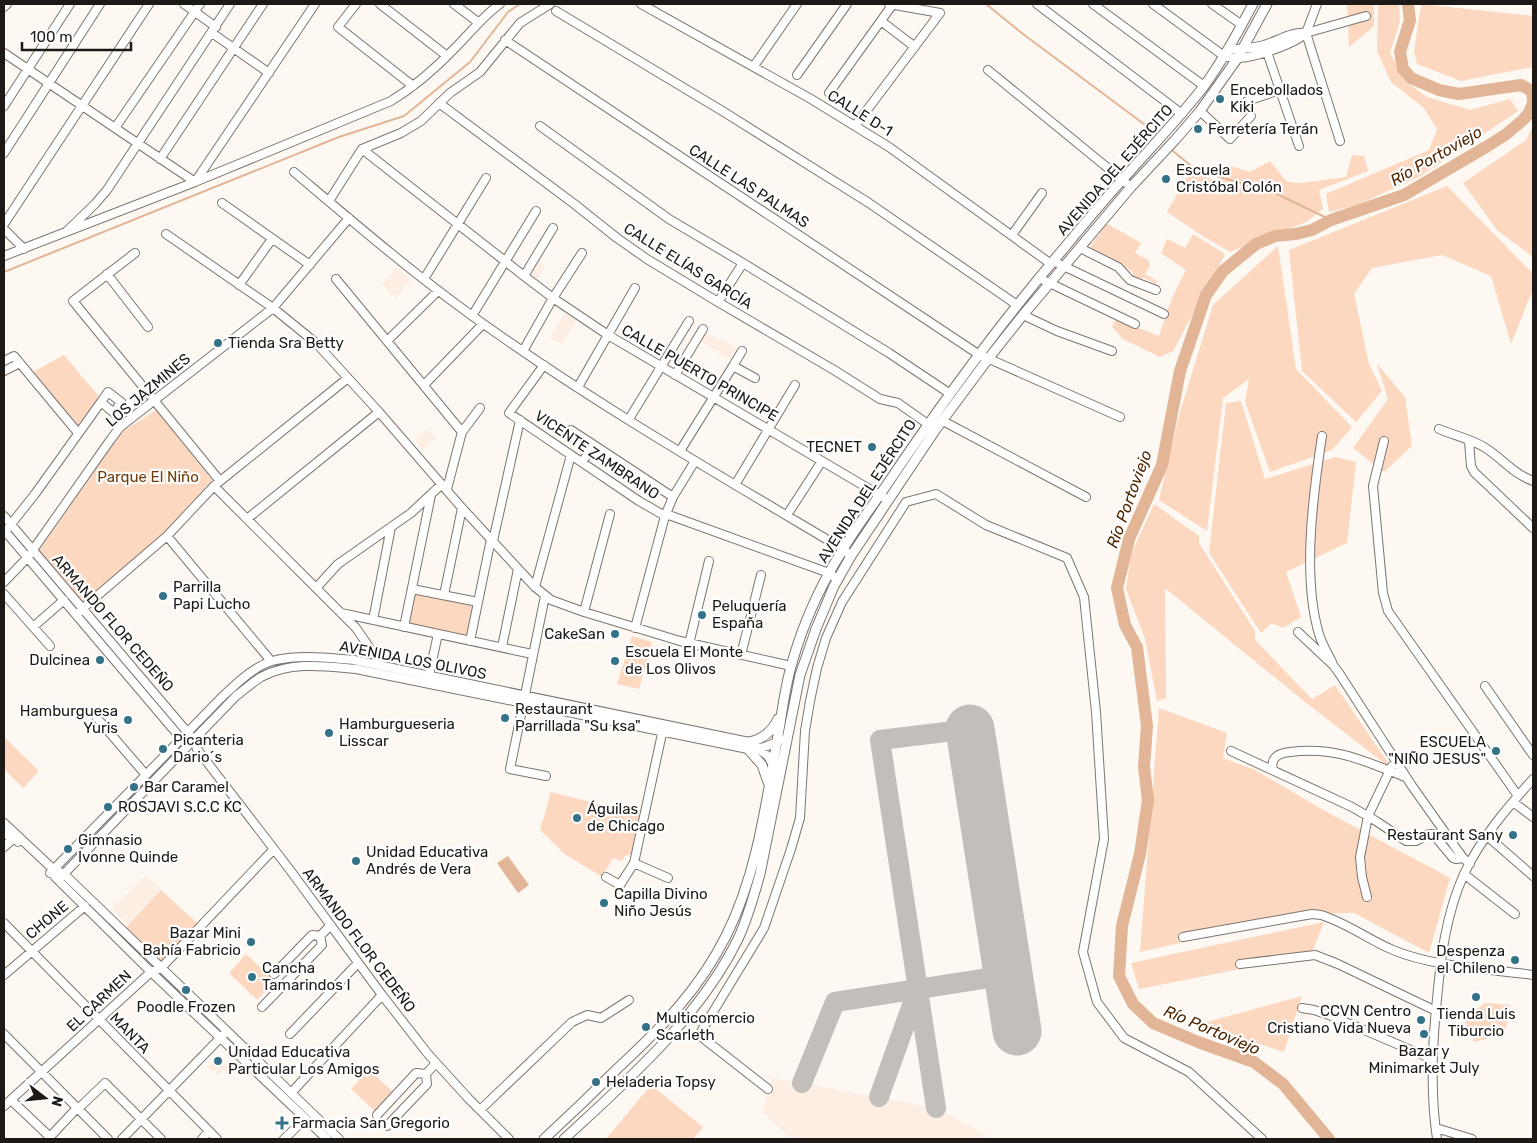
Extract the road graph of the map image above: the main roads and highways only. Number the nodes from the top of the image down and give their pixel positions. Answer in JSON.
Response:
{"nodes":[{"id":1,"x":1254,"y":4,"type":"edge"},
{"id":2,"x":1267,"y":4,"type":"edge"},
{"id":3,"x":782,"y":709,"type":"junction"},
{"id":4,"x":773,"y":786,"type":"junction"},
{"id":5,"x":544,"y":1139,"type":"edge"},
{"id":6,"x":564,"y":1139,"type":"edge"}],
"edges":[{"from":1,"to":3,"type":"main road","name":"AVENIDA DEL EJÉRCITO"},
{"from":2,"to":4,"type":"main road","name":"AVENIDA DEL EJÉRCITO"},
{"from":3,"to":4,"type":"main road","name":"AVENIDA DEL EJÉRCITO"},
{"from":3,"to":4,"type":"main road"},
{"from":4,"to":5,"type":"main road","name":"AVENIDA DEL EJÉRCITO"},
{"from":4,"to":6,"type":"main road","name":"AVENIDA DEL EJÉRCITO"}]}
